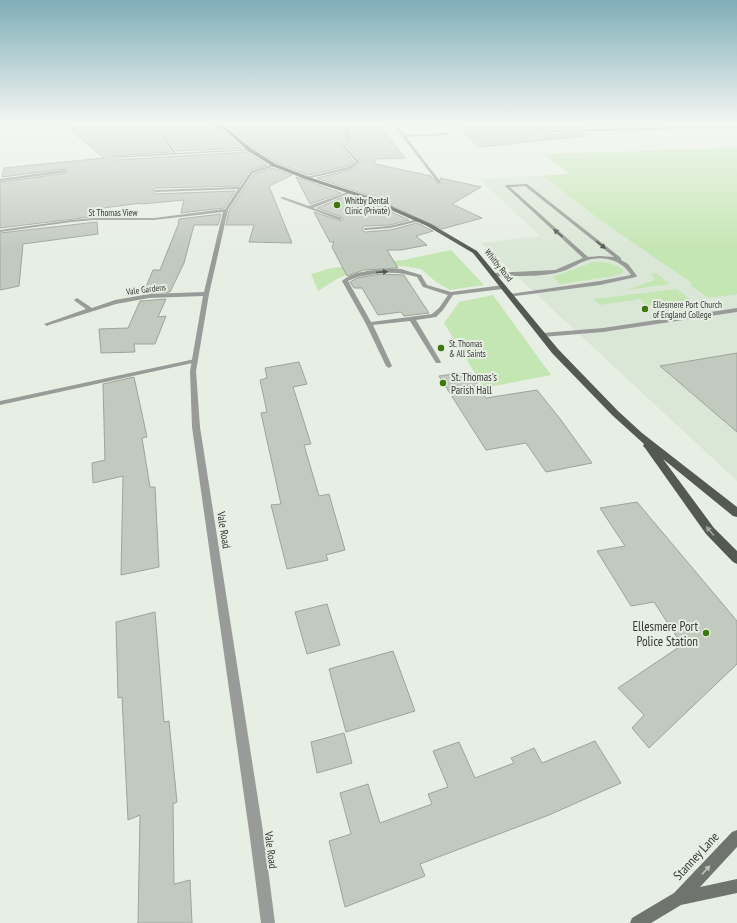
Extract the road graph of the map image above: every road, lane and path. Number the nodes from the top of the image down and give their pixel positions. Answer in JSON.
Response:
{"nodes":[{"id":1,"x":274,"y":165,"type":"joint"},
{"id":2,"x":353,"y":165,"type":"edge"},
{"id":3,"x":426,"y":165,"type":"edge"},
{"id":4,"x":65,"y":171,"type":"dead end"},
{"id":5,"x":46,"y":174,"type":"junction"},
{"id":6,"x":307,"y":178,"type":"junction"},
{"id":7,"x":0,"y":180,"type":"edge"},
{"id":8,"x":48,"y":180,"type":"dead end"},
{"id":9,"x":439,"y":182,"type":"dead end"},
{"id":10,"x":242,"y":188,"type":"junction"},
{"id":11,"x":156,"y":191,"type":"dead end"},
{"id":12,"x":350,"y":192,"type":"junction"},
{"id":13,"x":282,"y":198,"type":"dead end"},
{"id":14,"x":308,"y":208,"type":"junction"},
{"id":15,"x":226,"y":210,"type":"junction"},
{"id":16,"x":340,"y":219,"type":"dead end"},
{"id":17,"x":418,"y":220,"type":"junction"},
{"id":18,"x":365,"y":229,"type":"dead end"},
{"id":19,"x":0,"y":231,"type":"edge"},
{"id":20,"x":587,"y":259,"type":"junction"},
{"id":21,"x":621,"y":261,"type":"junction"},
{"id":22,"x":493,"y":275,"type":"junction"},
{"id":23,"x":503,"y":287,"type":"junction"},
{"id":24,"x":206,"y":294,"type":"junction"},
{"id":25,"x":451,"y":294,"type":"junction"},
{"id":26,"x":510,"y":296,"type":"junction"},
{"id":27,"x":77,"y":300,"type":"dead end"},
{"id":28,"x":91,"y":310,"type":"junction"},
{"id":29,"x":737,"y":310,"type":"edge"},
{"id":30,"x":413,"y":320,"type":"junction"},
{"id":31,"x":47,"y":324,"type":"dead end"},
{"id":32,"x":369,"y":324,"type":"junction"},
{"id":33,"x":542,"y":335,"type":"junction"},
{"id":34,"x":195,"y":361,"type":"junction"},
{"id":35,"x":438,"y":362,"type":"dead end"},
{"id":36,"x":390,"y":366,"type":"dead end"},
{"id":37,"x":0,"y":403,"type":"edge"},
{"id":38,"x":639,"y":435,"type":"junction"},
{"id":39,"x":737,"y":513,"type":"edge"},
{"id":40,"x":737,"y":559,"type":"edge"},
{"id":41,"x":737,"y":837,"type":"edge"},
{"id":42,"x":737,"y":886,"type":"edge"},
{"id":43,"x":679,"y":898,"type":"junction"},
{"id":44,"x":268,"y":923,"type":"edge"},
{"id":45,"x":637,"y":923,"type":"edge"}],
"edges":[{"from":1,"to":6,"type":"main road","name":"Whitby Road"},
{"from":1,"to":10,"type":"street","name":"Vale Road"},
{"from":2,"to":6,"type":"street"},
{"from":3,"to":9,"type":"street"},
{"from":4,"to":5,"type":"street"},
{"from":5,"to":7,"type":"street"},
{"from":5,"to":8,"type":"street"},
{"from":6,"to":12,"type":"main road","name":"Whitby Road"},
{"from":10,"to":11,"type":"street"},
{"from":10,"to":15,"type":"street","name":"Vale Road"},
{"from":12,"to":14,"type":"street"},
{"from":12,"to":17,"type":"main road","name":"Whitby Road"},
{"from":13,"to":14,"type":"street"},
{"from":14,"to":16,"type":"street"},
{"from":15,"to":19,"type":"street","name":"St Thomas View"},
{"from":15,"to":24,"type":"street","name":"Vale Road"},
{"from":17,"to":18,"type":"street"},
{"from":17,"to":22,"type":"main road","name":"Whitby Road"},
{"from":20,"to":21,"type":"street"},
{"from":20,"to":21,"type":"street","one_way":true},
{"from":20,"to":22,"type":"street"},
{"from":21,"to":26,"type":"street"},
{"from":22,"to":23,"type":"main road","name":"Whitby Road"},
{"from":23,"to":25,"type":"street"},
{"from":23,"to":26,"type":"main road","name":"Whitby Road"},
{"from":24,"to":28,"type":"street","name":"Vale Gardens"},
{"from":24,"to":34,"type":"street","name":"Vale Road"},
{"from":25,"to":30,"type":"street"},
{"from":32,"to":25,"type":"street","one_way":true},
{"from":26,"to":33,"type":"main road","name":"Whitby Road"},
{"from":27,"to":28,"type":"street"},
{"from":28,"to":31,"type":"street","name":"Vale Gardens"},
{"from":29,"to":33,"type":"street"},
{"from":30,"to":32,"type":"street"},
{"from":30,"to":35,"type":"street"},
{"from":32,"to":36,"type":"street"},
{"from":33,"to":38,"type":"main road","name":"Whitby Road"},
{"from":34,"to":37,"type":"street"},
{"from":34,"to":44,"type":"street","name":"Vale Road"},
{"from":38,"to":39,"type":"main road","name":"Whitby Road"},
{"from":40,"to":38,"type":"main road","name":"Whitby Road","one_way":true},
{"from":43,"to":41,"type":"main road","name":"Stanney Lane","one_way":true},
{"from":42,"to":43,"type":"main road","name":"Stanney Lane"},
{"from":43,"to":45,"type":"main road","name":"Stanney Lane"}]}
